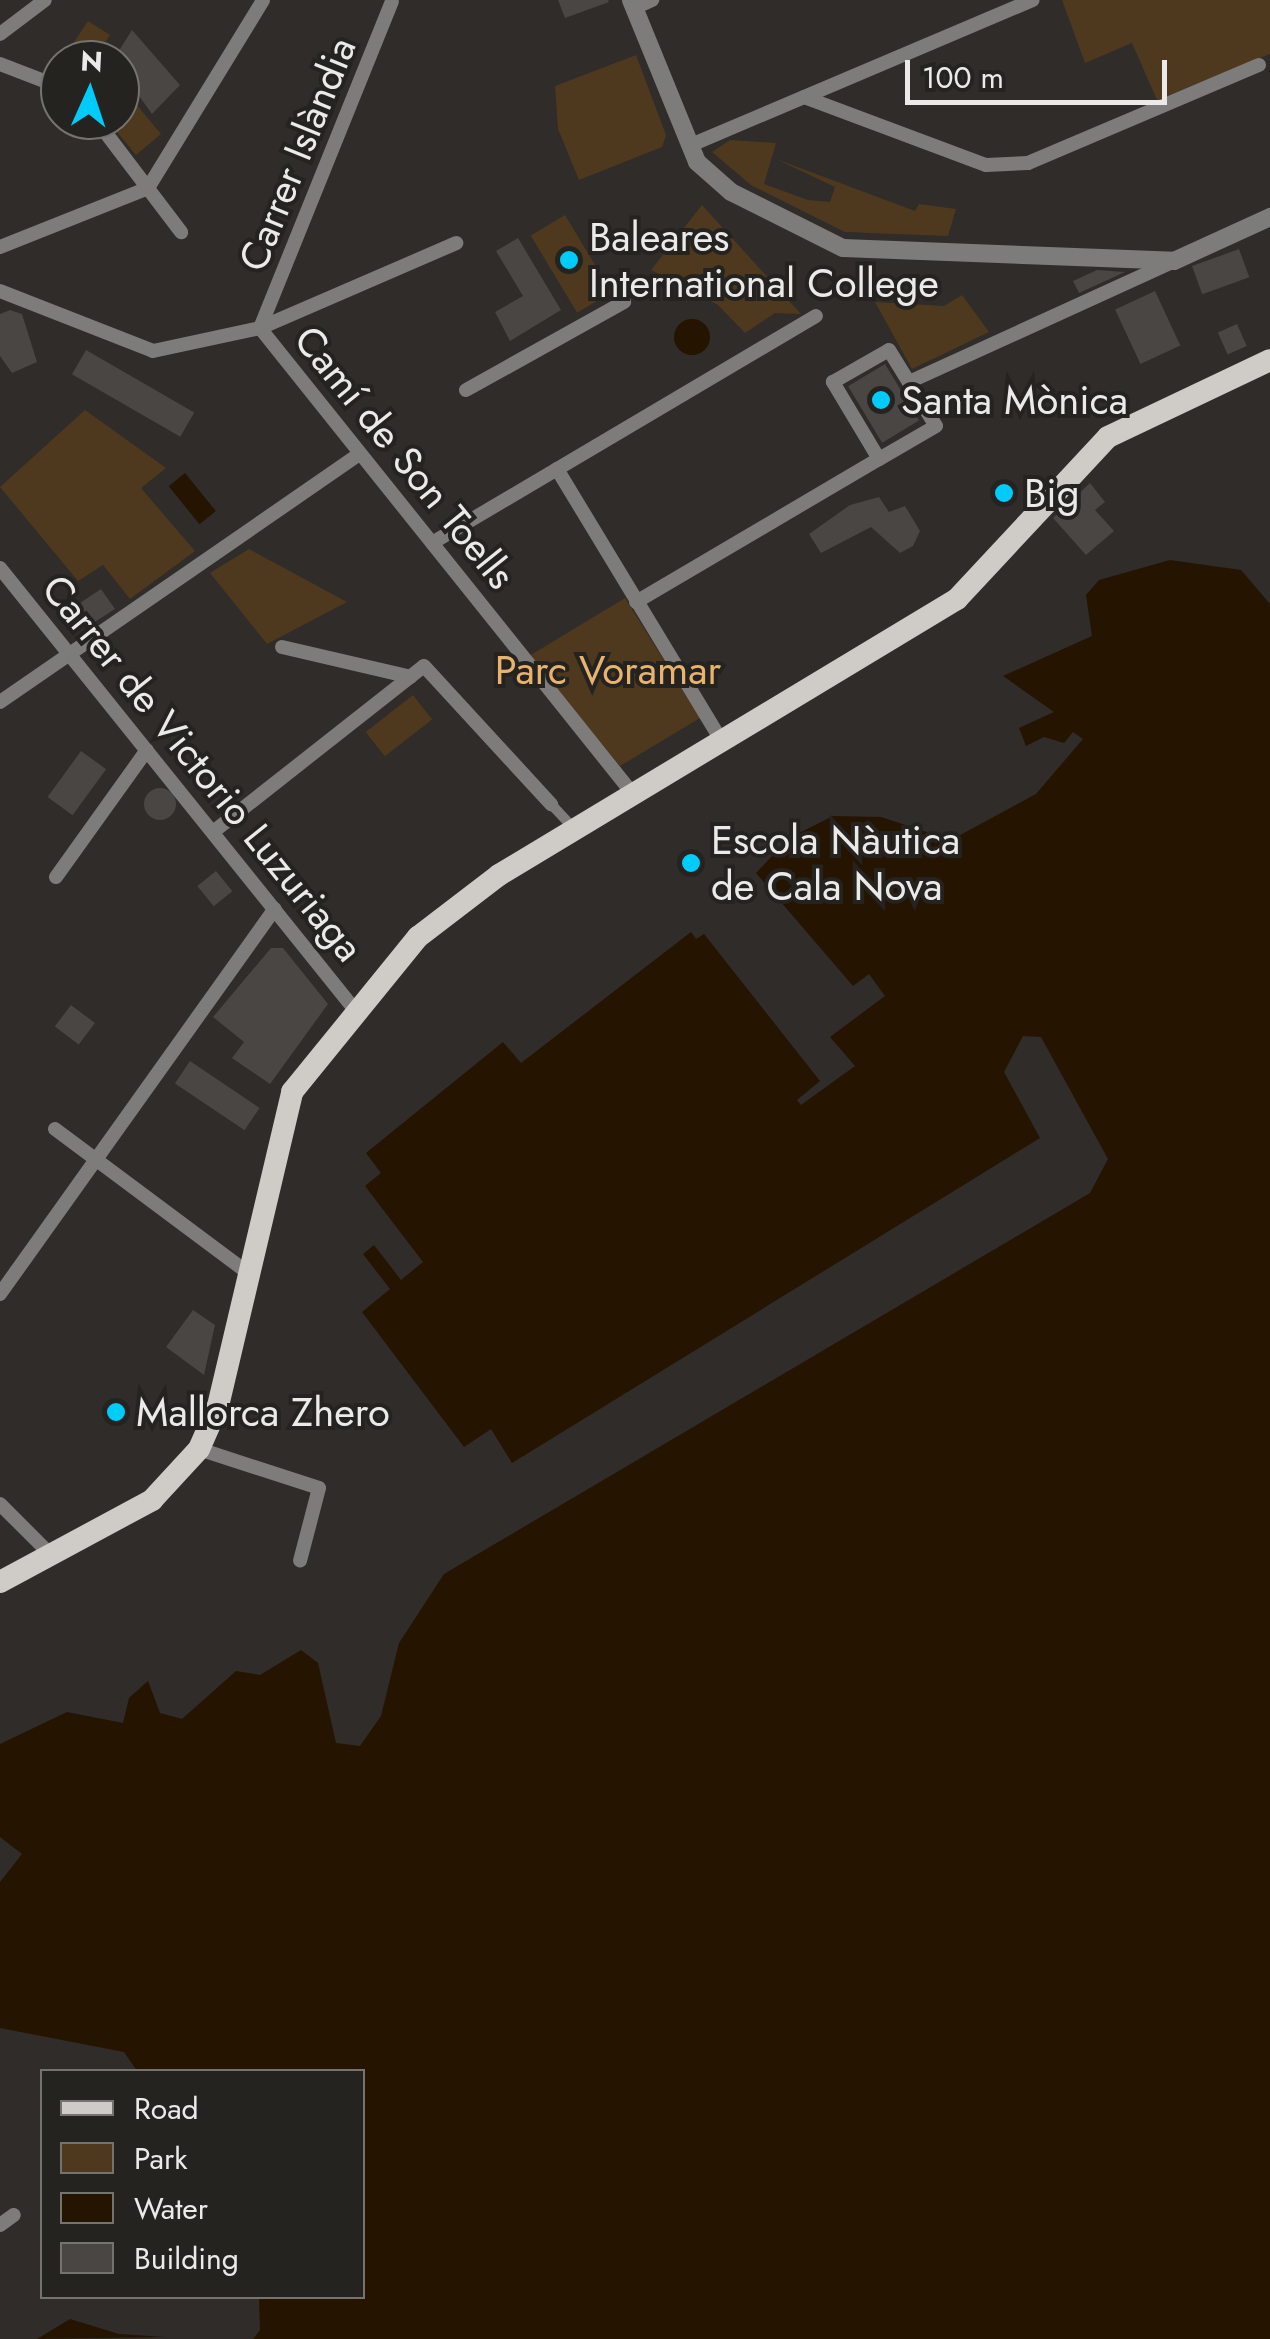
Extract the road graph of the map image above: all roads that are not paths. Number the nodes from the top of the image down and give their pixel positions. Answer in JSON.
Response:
{"nodes":[{"id":1,"x":46,"y":0,"type":"edge"},
{"id":2,"x":263,"y":0,"type":"edge"},
{"id":3,"x":652,"y":0,"type":"edge"},
{"id":4,"x":1033,"y":0,"type":"edge"},
{"id":5,"x":392,"y":2,"type":"dead end"},
{"id":6,"x":632,"y":4,"type":"edge"},
{"id":7,"x":0,"y":34,"type":"edge"},
{"id":8,"x":0,"y":64,"type":"edge"},
{"id":9,"x":1259,"y":65,"type":"dead end"},
{"id":10,"x":40,"y":79,"type":"edge"},
{"id":11,"x":804,"y":97,"type":"junction"},
{"id":12,"x":111,"y":140,"type":"edge"},
{"id":13,"x":690,"y":145,"type":"junction"},
{"id":14,"x":148,"y":188,"type":"junction"},
{"id":15,"x":1270,"y":217,"type":"edge"},
{"id":16,"x":182,"y":232,"type":"dead end"},
{"id":17,"x":456,"y":243,"type":"dead end"},
{"id":18,"x":0,"y":246,"type":"edge"},
{"id":19,"x":1174,"y":261,"type":"junction"},
{"id":20,"x":0,"y":290,"type":"edge"},
{"id":21,"x":624,"y":302,"type":"dead end"},
{"id":22,"x":816,"y":316,"type":"dead end"},
{"id":23,"x":260,"y":328,"type":"junction"},
{"id":24,"x":1270,"y":360,"type":"edge"},
{"id":25,"x":909,"y":382,"type":"junction"},
{"id":26,"x":466,"y":390,"type":"dead end"},
{"id":27,"x":360,"y":454,"type":"junction"},
{"id":28,"x":879,"y":459,"type":"junction"},
{"id":29,"x":557,"y":469,"type":"junction"},
{"id":30,"x":432,"y":543,"type":"junction"},
{"id":31,"x":0,"y":568,"type":"edge"},
{"id":32,"x":636,"y":602,"type":"junction"},
{"id":33,"x":282,"y":647,"type":"dead end"},
{"id":34,"x":69,"y":655,"type":"junction"},
{"id":35,"x":411,"y":677,"type":"junction"},
{"id":36,"x":0,"y":702,"type":"edge"},
{"id":37,"x":722,"y":741,"type":"junction"},
{"id":38,"x":147,"y":750,"type":"junction"},
{"id":39,"x":633,"y":794,"type":"junction"},
{"id":40,"x":551,"y":804,"type":"joint"},
{"id":41,"x":575,"y":830,"type":"junction"},
{"id":42,"x":213,"y":832,"type":"junction"},
{"id":43,"x":56,"y":877,"type":"dead end"},
{"id":44,"x":275,"y":909,"type":"junction"},
{"id":45,"x":354,"y":1010,"type":"junction"},
{"id":46,"x":55,"y":1129,"type":"dead end"},
{"id":47,"x":97,"y":1160,"type":"junction"},
{"id":48,"x":248,"y":1273,"type":"junction"},
{"id":49,"x":0,"y":1294,"type":"edge"},
{"id":50,"x":199,"y":1450,"type":"junction"},
{"id":51,"x":0,"y":1504,"type":"edge"},
{"id":52,"x":51,"y":1555,"type":"junction"},
{"id":53,"x":300,"y":1561,"type":"dead end"},
{"id":54,"x":0,"y":1582,"type":"edge"},
{"id":55,"x":14,"y":2215,"type":"dead end"},
{"id":56,"x":0,"y":2225,"type":"edge"}],
"edges":[{"from":1,"to":7,"type":"street"},
{"from":2,"to":14,"type":"street"},
{"from":3,"to":6,"type":"street"},
{"from":4,"to":11,"type":"street"},
{"from":5,"to":23,"type":"street","name":"Carrer Islàndia"},
{"from":6,"to":13,"type":"street"},
{"from":8,"to":10,"type":"street"},
{"from":9,"to":11,"type":"street"},
{"from":11,"to":13,"type":"street"},
{"from":12,"to":14,"type":"street"},
{"from":13,"to":19,"type":"street"},
{"from":14,"to":16,"type":"street"},
{"from":14,"to":18,"type":"street"},
{"from":15,"to":19,"type":"street"},
{"from":17,"to":23,"type":"street"},
{"from":19,"to":25,"type":"street"},
{"from":20,"to":23,"type":"street","name":"Camí de Son Toells"},
{"from":21,"to":26,"type":"street"},
{"from":22,"to":29,"type":"street"},
{"from":23,"to":27,"type":"street","name":"Camí de Son Toells"},
{"from":24,"to":37,"type":"main road"},
{"from":25,"to":28,"type":"street"},
{"from":25,"to":28,"type":"street"},
{"from":27,"to":30,"type":"street","name":"Camí de Son Toells"},
{"from":27,"to":34,"type":"street"},
{"from":28,"to":32,"type":"street"},
{"from":29,"to":30,"type":"street"},
{"from":29,"to":32,"type":"street"},
{"from":30,"to":39,"type":"street","name":"Camí de Son Toells"},
{"from":31,"to":34,"type":"street","name":"Carrer de Victorio Luzuriaga"},
{"from":32,"to":37,"type":"street"},
{"from":33,"to":35,"type":"street"},
{"from":34,"to":36,"type":"street"},
{"from":34,"to":38,"type":"street","name":"Carrer de Victorio Luzuriaga"},
{"from":35,"to":40,"type":"street"},
{"from":35,"to":42,"type":"street"},
{"from":37,"to":39,"type":"main road"},
{"from":38,"to":42,"type":"street","name":"Carrer de Victorio Luzuriaga"},
{"from":38,"to":43,"type":"street"},
{"from":39,"to":41,"type":"main road"},
{"from":40,"to":41,"type":"street"},
{"from":41,"to":45,"type":"main road"},
{"from":42,"to":44,"type":"street","name":"Carrer de Victorio Luzuriaga"},
{"from":44,"to":45,"type":"street","name":"Carrer de Victorio Luzuriaga"},
{"from":44,"to":47,"type":"street"},
{"from":45,"to":48,"type":"main road"},
{"from":46,"to":47,"type":"street"},
{"from":47,"to":48,"type":"street"},
{"from":47,"to":49,"type":"street"},
{"from":48,"to":50,"type":"main road"},
{"from":50,"to":52,"type":"main road"},
{"from":50,"to":53,"type":"street"},
{"from":51,"to":52,"type":"street"},
{"from":52,"to":54,"type":"main road"},
{"from":55,"to":56,"type":"street"}]}
